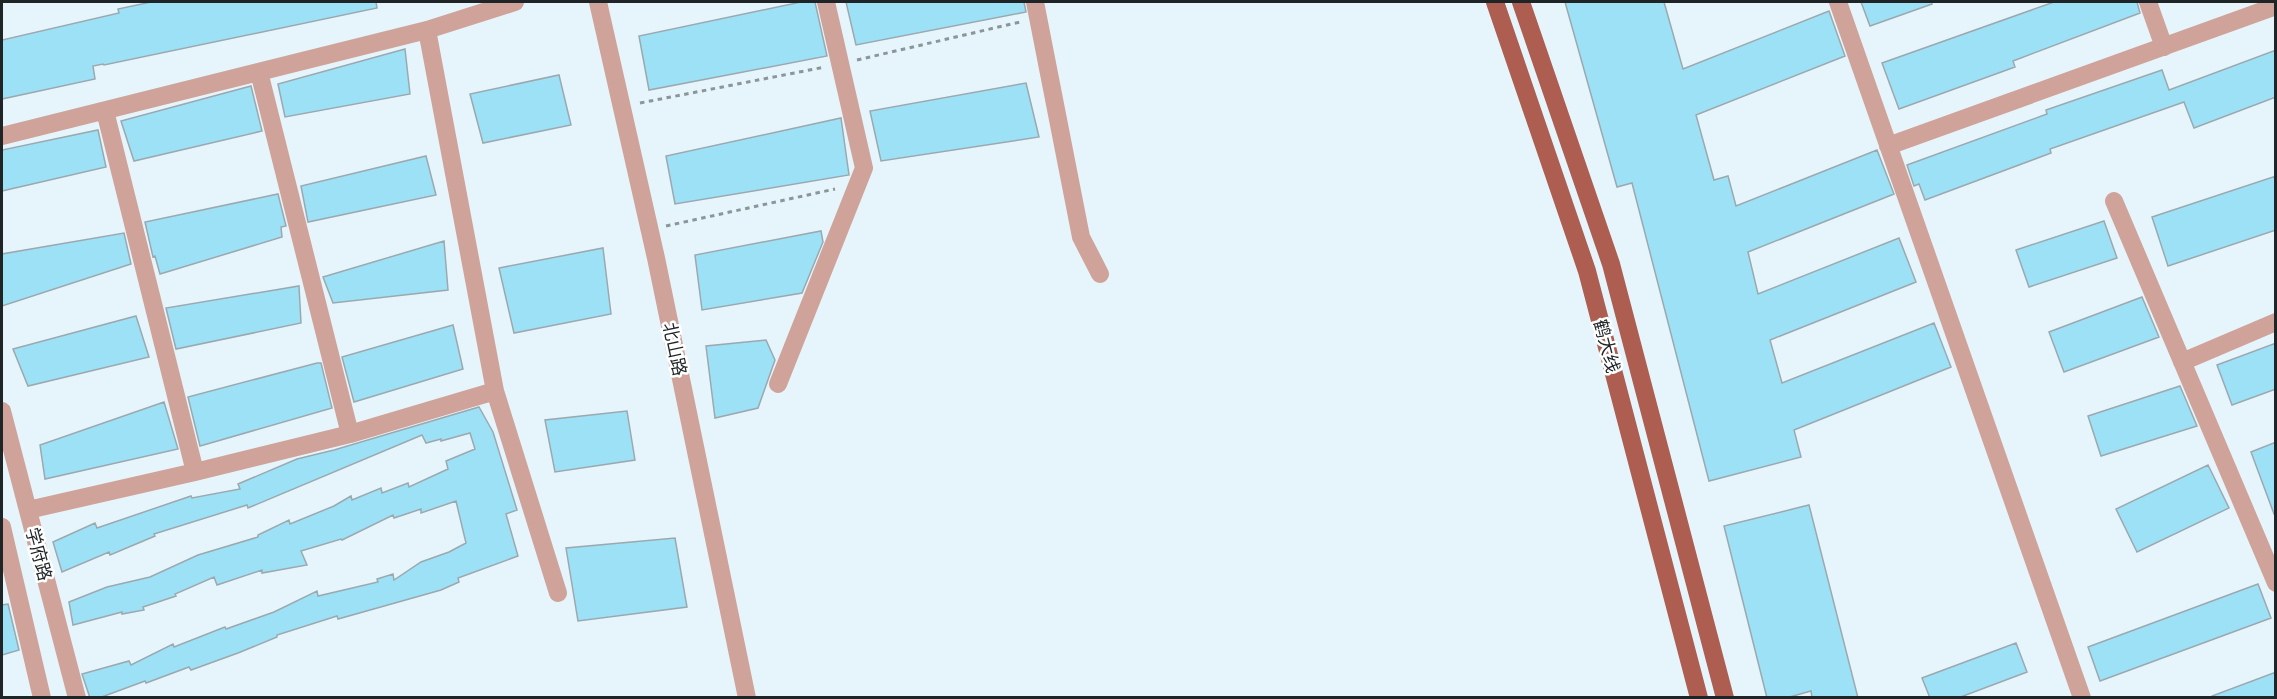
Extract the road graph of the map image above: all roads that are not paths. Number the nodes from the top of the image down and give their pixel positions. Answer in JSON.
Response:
{"nodes":[{"id":1,"x":515,"y":2,"type":"edge"},
{"id":2,"x":598,"y":2,"type":"edge"},
{"id":3,"x":826,"y":2,"type":"edge"},
{"id":4,"x":1495,"y":2,"type":"edge"},
{"id":5,"x":1521,"y":2,"type":"edge"},
{"id":6,"x":1838,"y":2,"type":"edge"},
{"id":7,"x":2148,"y":2,"type":"edge"},
{"id":8,"x":2276,"y":6,"type":"edge"},
{"id":9,"x":1036,"y":10,"type":"edge"},
{"id":10,"x":427,"y":30,"type":"junction"},
{"id":11,"x":2164,"y":46,"type":"junction"},
{"id":12,"x":258,"y":72,"type":"junction"},
{"id":13,"x":105,"y":111,"type":"junction"},
{"id":14,"x":2,"y":136,"type":"edge"},
{"id":15,"x":1888,"y":146,"type":"junction"},
{"id":16,"x":2114,"y":201,"type":"dead end"},
{"id":17,"x":1100,"y":274,"type":"dead end"},
{"id":18,"x":2276,"y":322,"type":"edge"},
{"id":19,"x":2182,"y":362,"type":"junction"},
{"id":20,"x":778,"y":384,"type":"dead end"},
{"id":21,"x":495,"y":391,"type":"junction"},
{"id":22,"x":2,"y":411,"type":"edge"},
{"id":23,"x":350,"y":434,"type":"junction"},
{"id":24,"x":195,"y":472,"type":"junction"},
{"id":25,"x":27,"y":510,"type":"junction"},
{"id":26,"x":2,"y":527,"type":"edge"},
{"id":27,"x":2276,"y":583,"type":"edge"},
{"id":28,"x":558,"y":593,"type":"dead end"},
{"id":29,"x":42,"y":698,"type":"edge"},
{"id":30,"x":77,"y":698,"type":"edge"},
{"id":31,"x":747,"y":698,"type":"edge"},
{"id":32,"x":1700,"y":698,"type":"edge"},
{"id":33,"x":1725,"y":698,"type":"edge"},
{"id":34,"x":2082,"y":698,"type":"edge"}],
"edges":[{"from":1,"to":10,"type":"street"},
{"from":2,"to":31,"type":"street","name":"北山路"},
{"from":3,"to":20,"type":"street"},
{"from":4,"to":32,"type":"main road","name":"鹤大线"},
{"from":5,"to":33,"type":"main road","name":"鹤大线"},
{"from":6,"to":15,"type":"street"},
{"from":7,"to":11,"type":"street"},
{"from":8,"to":11,"type":"street"},
{"from":9,"to":17,"type":"street"},
{"from":10,"to":12,"type":"street"},
{"from":10,"to":21,"type":"street"},
{"from":11,"to":15,"type":"street"},
{"from":12,"to":13,"type":"street"},
{"from":12,"to":23,"type":"street"},
{"from":13,"to":14,"type":"street"},
{"from":13,"to":24,"type":"street"},
{"from":15,"to":34,"type":"street"},
{"from":16,"to":19,"type":"street"},
{"from":18,"to":19,"type":"street"},
{"from":19,"to":27,"type":"street"},
{"from":21,"to":23,"type":"street"},
{"from":21,"to":28,"type":"street"},
{"from":22,"to":25,"type":"street","name":"学府路"},
{"from":23,"to":24,"type":"street"},
{"from":24,"to":25,"type":"street"},
{"from":25,"to":30,"type":"street","name":"学府路"},
{"from":26,"to":29,"type":"street"}]}
